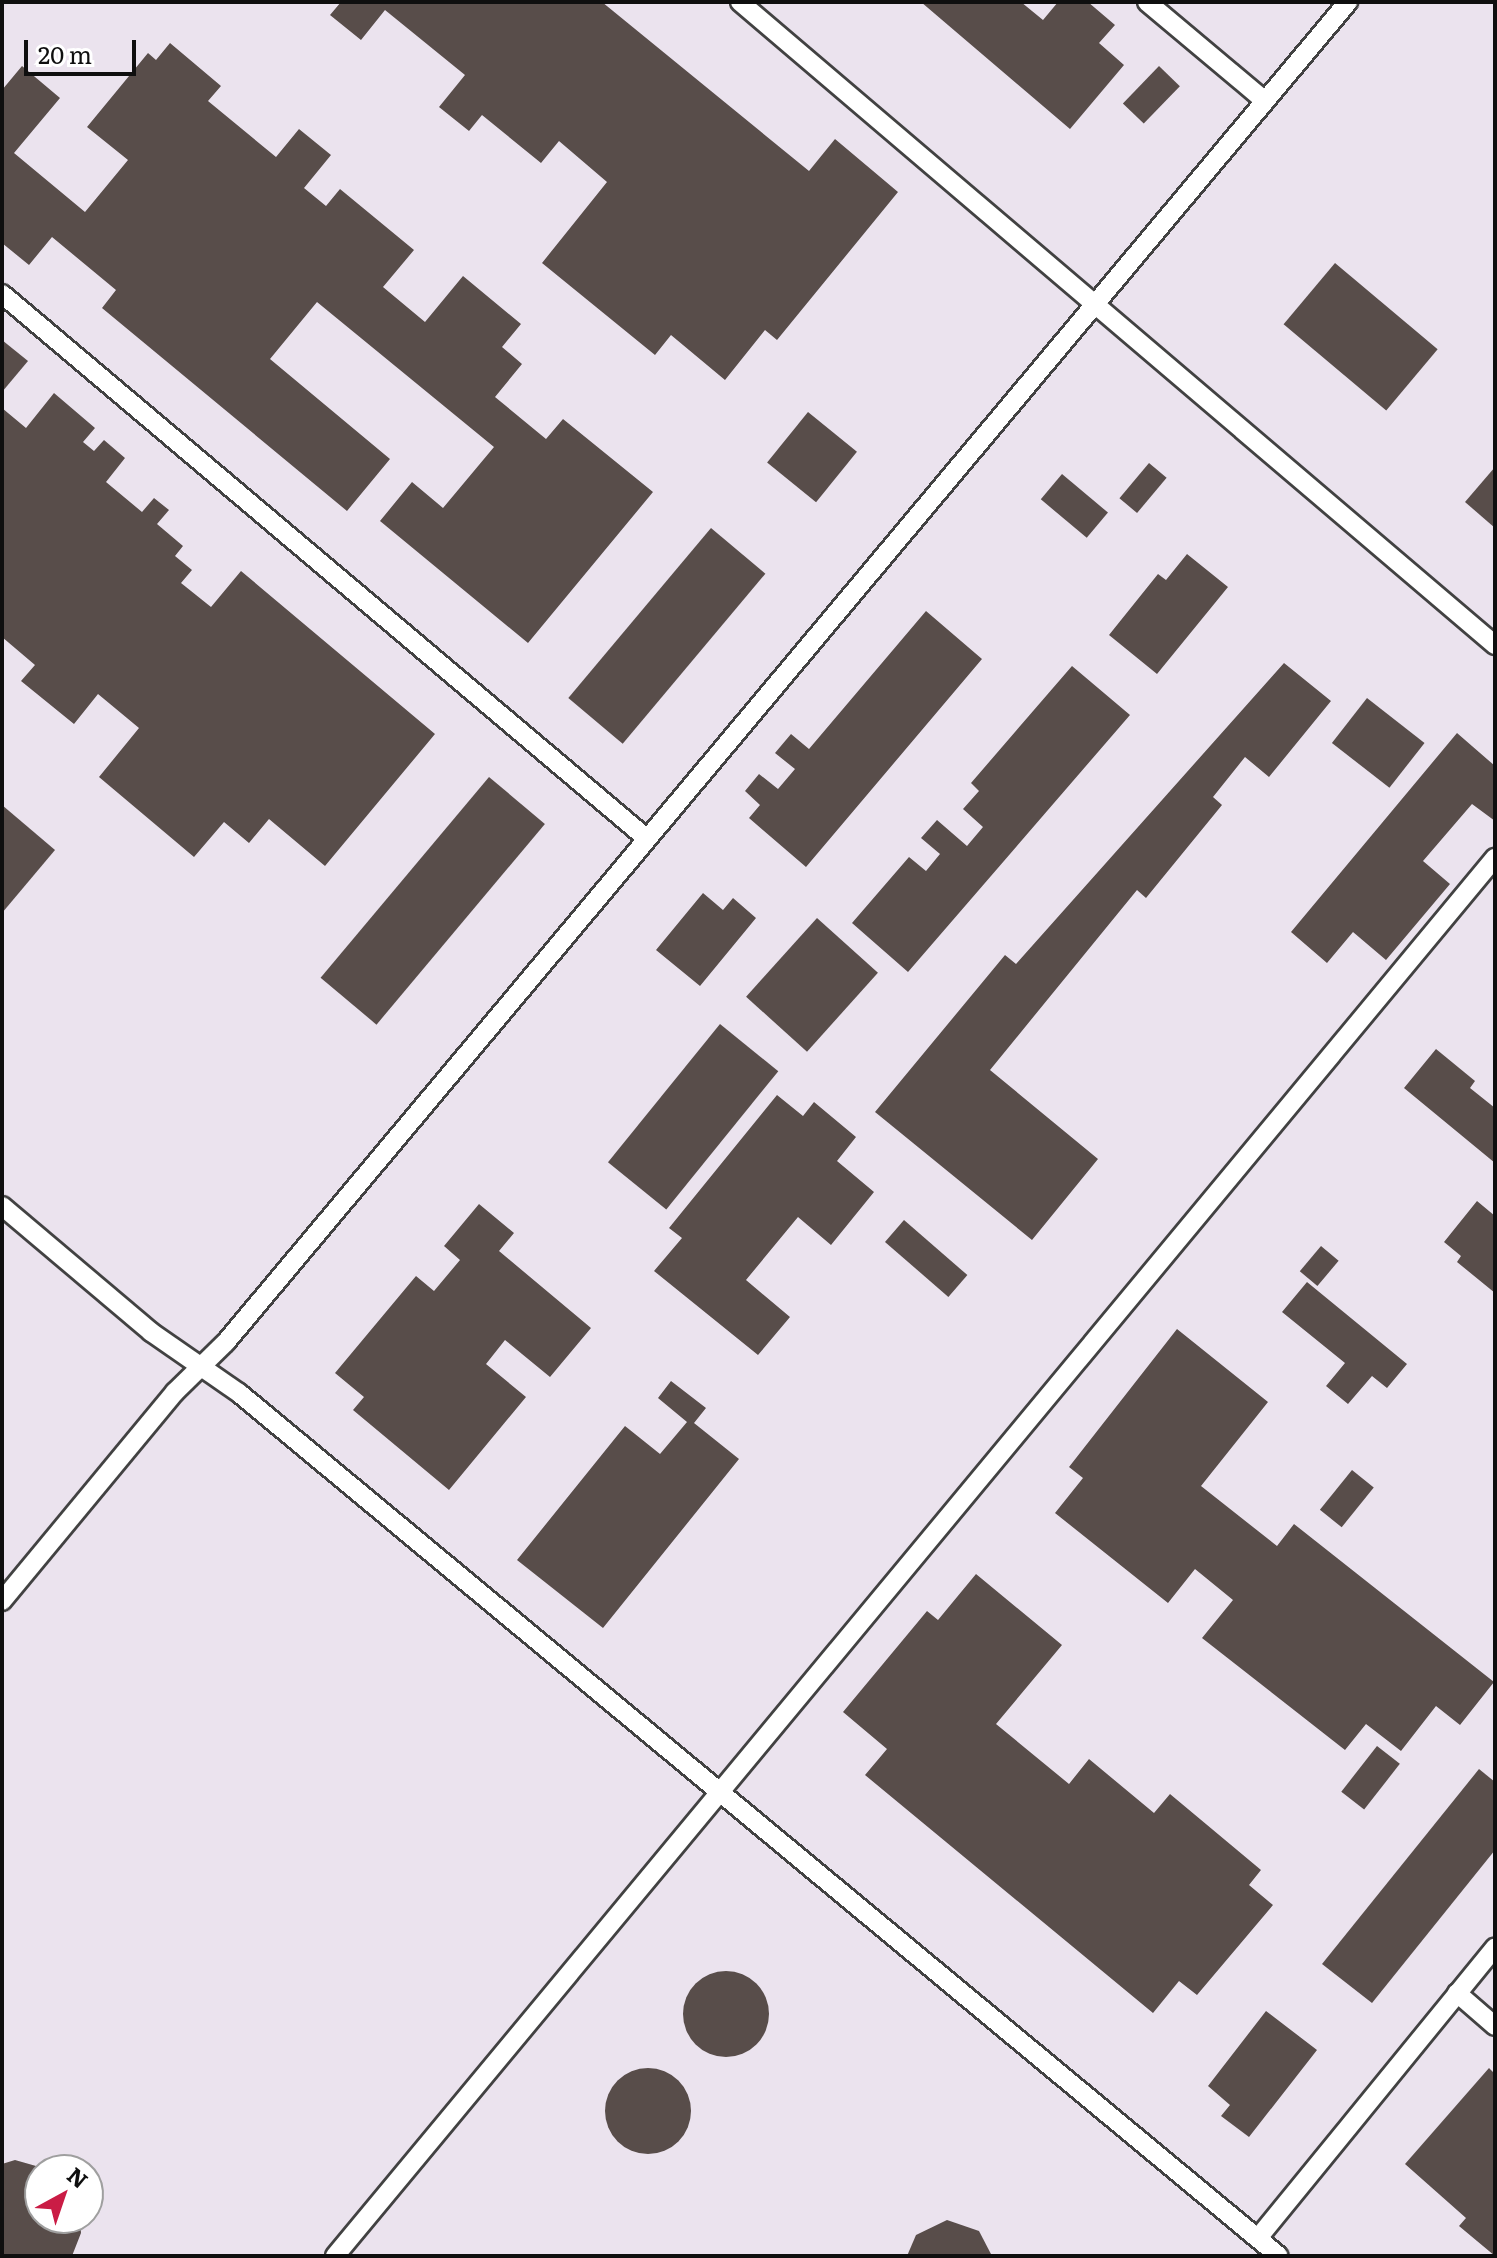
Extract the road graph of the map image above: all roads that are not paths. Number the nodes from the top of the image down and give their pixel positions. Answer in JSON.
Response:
{"nodes":[{"id":1,"x":740,"y":2,"type":"edge"},
{"id":2,"x":1147,"y":2,"type":"edge"},
{"id":3,"x":1348,"y":2,"type":"edge"},
{"id":4,"x":1265,"y":101,"type":"junction"},
{"id":5,"x":2,"y":294,"type":"edge"},
{"id":6,"x":1095,"y":303,"type":"junction"},
{"id":7,"x":1495,"y":645,"type":"edge"},
{"id":8,"x":645,"y":837,"type":"junction"},
{"id":9,"x":1495,"y":858,"type":"edge"},
{"id":10,"x":2,"y":1206,"type":"edge"},
{"id":11,"x":201,"y":1366,"type":"junction"},
{"id":12,"x":5,"y":1591,"type":"edge"},
{"id":13,"x":719,"y":1791,"type":"junction"},
{"id":14,"x":1495,"y":1947,"type":"edge"},
{"id":15,"x":1457,"y":1993,"type":"junction"},
{"id":16,"x":1495,"y":2026,"type":"edge"},
{"id":17,"x":1258,"y":2238,"type":"junction"},
{"id":18,"x":335,"y":2256,"type":"edge"},
{"id":19,"x":1279,"y":2256,"type":"edge"}],
"edges":[{"from":1,"to":6,"type":"lane"},
{"from":2,"to":4,"type":"lane"},
{"from":3,"to":4,"type":"lane"},
{"from":4,"to":6,"type":"lane"},
{"from":5,"to":8,"type":"lane"},
{"from":6,"to":7,"type":"lane"},
{"from":6,"to":8,"type":"lane"},
{"from":8,"to":11,"type":"lane"},
{"from":9,"to":13,"type":"lane"},
{"from":10,"to":11,"type":"lane"},
{"from":11,"to":12,"type":"lane"},
{"from":11,"to":13,"type":"lane"},
{"from":13,"to":17,"type":"lane"},
{"from":13,"to":18,"type":"lane"},
{"from":14,"to":15,"type":"lane"},
{"from":15,"to":16,"type":"lane"},
{"from":15,"to":17,"type":"lane"},
{"from":17,"to":19,"type":"lane"}]}
